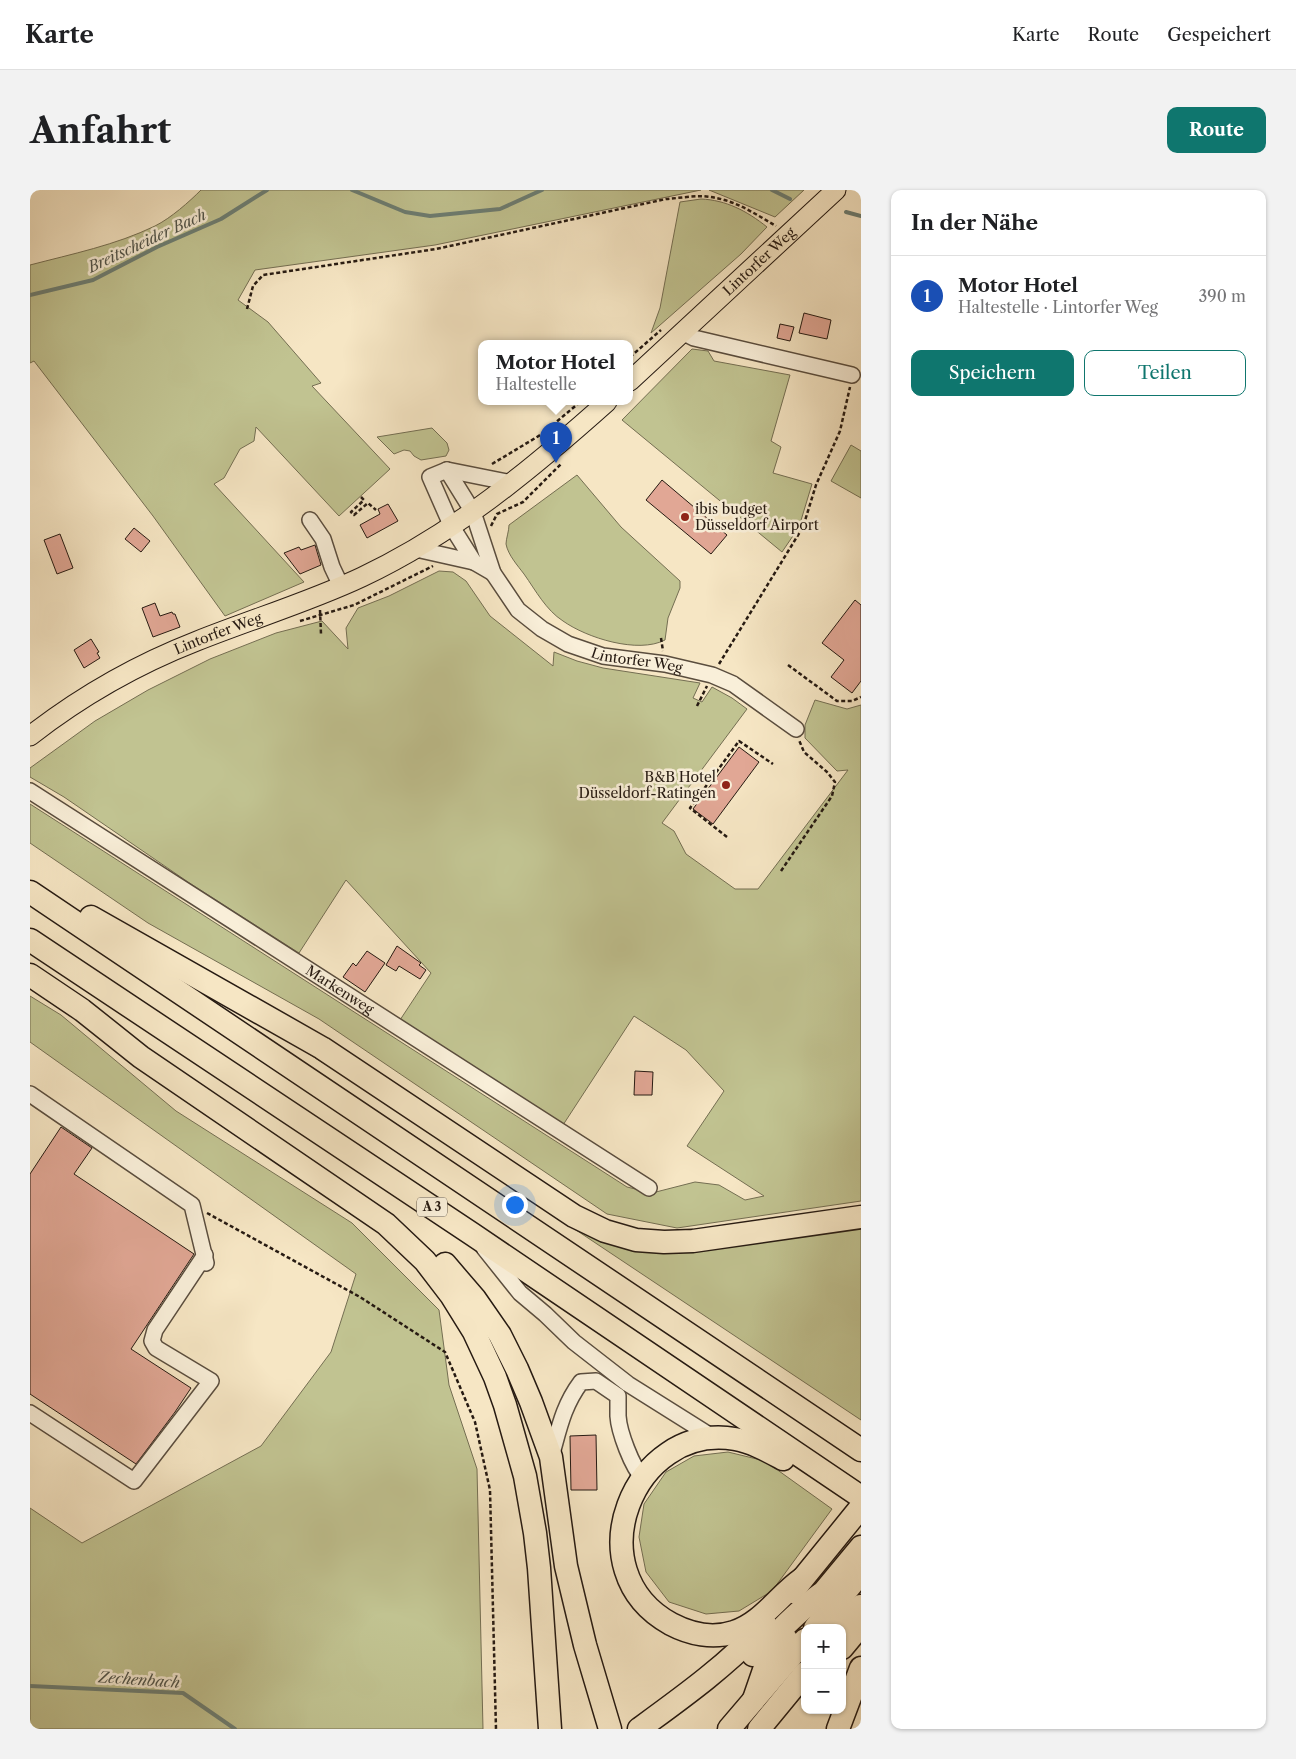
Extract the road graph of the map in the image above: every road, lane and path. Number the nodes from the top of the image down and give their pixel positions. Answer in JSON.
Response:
{"nodes":[{"id":1,"x":836,"y":190,"type":"edge"},
{"id":2,"x":785,"y":237,"type":"junction"},
{"id":3,"x":247,"y":309,"type":"dead end"},
{"id":4,"x":682,"y":332,"type":"junction"},
{"id":5,"x":852,"y":375,"type":"joint"},
{"id":6,"x":633,"y":378,"type":"edge"},
{"id":7,"x":576,"y":405,"type":"edge"},
{"id":8,"x":604,"y":405,"type":"edge"},
{"id":9,"x":447,"y":470,"type":"junction"},
{"id":10,"x":468,"y":475,"type":"junction"},
{"id":11,"x":512,"y":484,"type":"junction"},
{"id":12,"x":362,"y":497,"type":"dead end"},
{"id":13,"x":376,"y":510,"type":"dead end"},
{"id":14,"x":473,"y":512,"type":"junction"},
{"id":15,"x":310,"y":520,"type":"dead end"},
{"id":16,"x":452,"y":527,"type":"junction"},
{"id":17,"x":416,"y":549,"type":"junction"},
{"id":18,"x":474,"y":562,"type":"junction"},
{"id":19,"x":493,"y":573,"type":"junction"},
{"id":20,"x":341,"y":586,"type":"junction"},
{"id":21,"x":317,"y":596,"type":"junction"},
{"id":22,"x":321,"y":634,"type":"dead end"},
{"id":23,"x":788,"y":665,"type":"dead end"},
{"id":24,"x":712,"y":675,"type":"junction"},
{"id":25,"x":861,"y":697,"type":"edge"},
{"id":26,"x":697,"y":706,"type":"dead end"},
{"id":27,"x":796,"y":729,"type":"joint"},
{"id":28,"x":30,"y":736,"type":"edge"},
{"id":29,"x":773,"y":764,"type":"dead end"},
{"id":30,"x":30,"y":791,"type":"edge"},
{"id":31,"x":727,"y":837,"type":"dead end"},
{"id":32,"x":781,"y":870,"type":"dead end"},
{"id":33,"x":30,"y":882,"type":"edge"},
{"id":34,"x":30,"y":892,"type":"edge"},
{"id":35,"x":30,"y":940,"type":"edge"},
{"id":36,"x":30,"y":975,"type":"edge"},
{"id":37,"x":30,"y":1094,"type":"edge"},
{"id":38,"x":649,"y":1188,"type":"dead end"},
{"id":39,"x":192,"y":1205,"type":"junction"},
{"id":40,"x":368,"y":1210,"type":"junction"},
{"id":41,"x":861,"y":1217,"type":"edge"},
{"id":42,"x":472,"y":1234,"type":"junction"},
{"id":43,"x":628,"y":1384,"type":"junction"},
{"id":44,"x":618,"y":1396,"type":"junction"},
{"id":45,"x":30,"y":1413,"type":"edge"},
{"id":46,"x":714,"y":1438,"type":"junction"},
{"id":47,"x":861,"y":1450,"type":"edge"},
{"id":48,"x":551,"y":1457,"type":"junction"},
{"id":49,"x":643,"y":1478,"type":"junction"},
{"id":50,"x":832,"y":1478,"type":"junction"},
{"id":51,"x":861,"y":1497,"type":"edge"},
{"id":52,"x":854,"y":1515,"type":"edge"},
{"id":53,"x":861,"y":1547,"type":"edge"},
{"id":54,"x":861,"y":1573,"type":"edge"},
{"id":55,"x":802,"y":1580,"type":"junction"},
{"id":56,"x":821,"y":1594,"type":"junction"},
{"id":57,"x":861,"y":1606,"type":"edge"},
{"id":58,"x":818,"y":1624,"type":"edge"},
{"id":59,"x":845,"y":1624,"type":"edge"},
{"id":60,"x":861,"y":1625,"type":"edge"},
{"id":61,"x":846,"y":1643,"type":"edge"},
{"id":62,"x":801,"y":1645,"type":"edge"},
{"id":63,"x":861,"y":1668,"type":"edge"},
{"id":64,"x":801,"y":1678,"type":"edge"},
{"id":65,"x":801,"y":1698,"type":"edge"},
{"id":66,"x":754,"y":1700,"type":"junction"},
{"id":67,"x":607,"y":1721,"type":"edge"},
{"id":68,"x":645,"y":1724,"type":"edge"},
{"id":69,"x":496,"y":1729,"type":"edge"},
{"id":70,"x":550,"y":1729,"type":"edge"},
{"id":71,"x":730,"y":1729,"type":"edge"},
{"id":72,"x":758,"y":1729,"type":"edge"},
{"id":73,"x":775,"y":1729,"type":"edge"},
{"id":74,"x":838,"y":1729,"type":"edge"}],
"edges":[{"from":1,"to":2,"type":"main road","name":"Lintorfer Weg"},
{"from":2,"to":3,"type":"path"},
{"from":2,"to":4,"type":"main road","name":"Lintorfer Weg"},
{"from":4,"to":5,"type":"street"},
{"from":4,"to":6,"type":"main road","name":"Lintorfer Weg"},
{"from":5,"to":24,"type":"path"},
{"from":7,"to":10,"type":"path"},
{"from":8,"to":11,"type":"main road","name":"Lintorfer Weg"},
{"from":9,"to":10,"type":"street"},
{"from":9,"to":14,"type":"street"},
{"from":9,"to":16,"type":"street"},
{"from":10,"to":11,"type":"street"},
{"from":11,"to":14,"type":"main road","name":"Lintorfer Weg"},
{"from":12,"to":13,"type":"path"},
{"from":14,"to":16,"type":"main road","name":"Lintorfer Weg"},
{"from":14,"to":19,"type":"street","name":"Lintorfer Weg"},
{"from":15,"to":20,"type":"street"},
{"from":16,"to":17,"type":"main road","name":"Lintorfer Weg"},
{"from":16,"to":18,"type":"street","name":"Lintorfer Weg"},
{"from":17,"to":18,"type":"street","name":"Lintorfer Weg"},
{"from":17,"to":20,"type":"main road","name":"Lintorfer Weg"},
{"from":18,"to":19,"type":"street","name":"Lintorfer Weg"},
{"from":19,"to":24,"type":"street","name":"Lintorfer Weg"},
{"from":20,"to":21,"type":"main road","name":"Lintorfer Weg"},
{"from":21,"to":22,"type":"path"},
{"from":21,"to":28,"type":"main road","name":"Lintorfer Weg"},
{"from":23,"to":25,"type":"path"},
{"from":24,"to":26,"type":"path"},
{"from":24,"to":27,"type":"street","name":"Lintorfer Weg"},
{"from":27,"to":32,"type":"path"},
{"from":29,"to":31,"type":"path"},
{"from":30,"to":38,"type":"street","name":"Markenweg"},
{"from":33,"to":41,"type":"highway"},
{"from":34,"to":47,"type":"highway"},
{"from":35,"to":42,"type":"highway","number":"A 3"},
{"from":36,"to":40,"type":"highway"},
{"from":37,"to":39,"type":"street"},
{"from":39,"to":45,"type":"street"},
{"from":39,"to":69,"type":"path"},
{"from":40,"to":48,"type":"highway"},
{"from":40,"to":70,"type":"highway"},
{"from":42,"to":43,"type":"street"},
{"from":42,"to":50,"type":"highway","number":"A 3"},
{"from":43,"to":44,"type":"street"},
{"from":43,"to":46,"type":"street"},
{"from":44,"to":48,"type":"street"},
{"from":44,"to":49,"type":"street"},
{"from":46,"to":49,"type":"highway"},
{"from":46,"to":50,"type":"highway"},
{"from":48,"to":67,"type":"highway"},
{"from":49,"to":55,"type":"highway"},
{"from":50,"to":51,"type":"highway","number":"A 3"},
{"from":52,"to":55,"type":"highway"},
{"from":53,"to":56,"type":"highway"},
{"from":54,"to":58,"type":"highway"},
{"from":55,"to":68,"type":"highway"},
{"from":56,"to":66,"type":"highway"},
{"from":56,"to":68,"type":"highway"},
{"from":57,"to":59,"type":"highway"},
{"from":60,"to":61,"type":"highway"},
{"from":62,"to":66,"type":"highway"},
{"from":63,"to":74,"type":"highway"},
{"from":64,"to":72,"type":"highway"},
{"from":65,"to":73,"type":"highway"},
{"from":66,"to":71,"type":"highway"}]}
